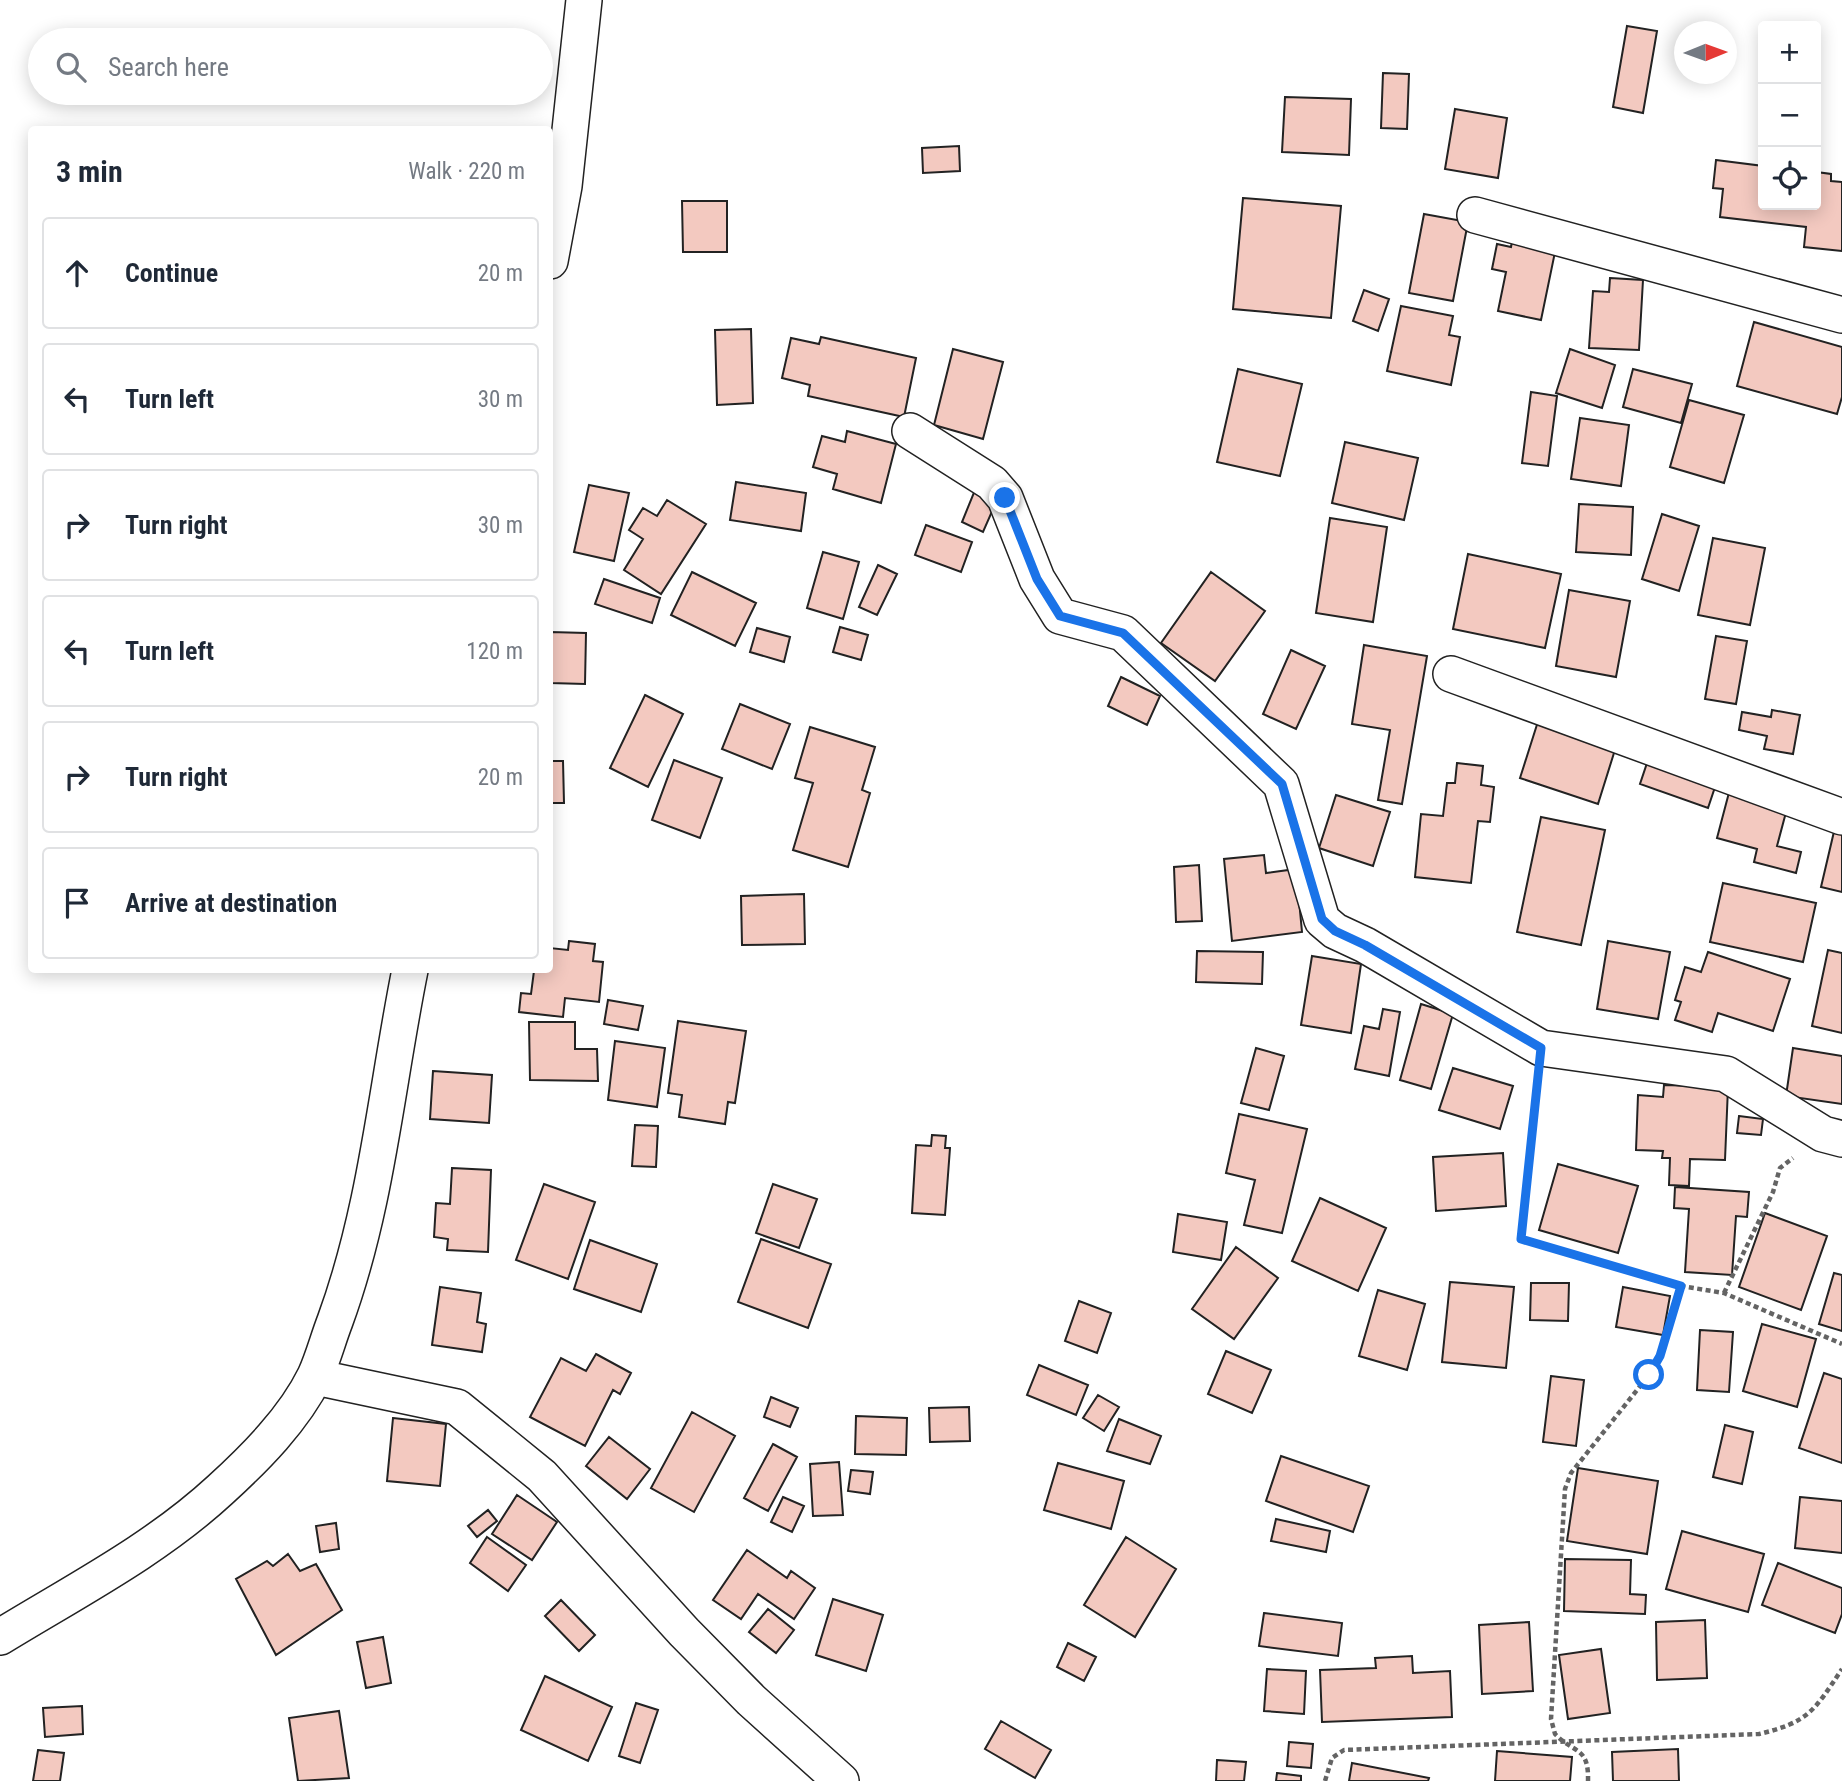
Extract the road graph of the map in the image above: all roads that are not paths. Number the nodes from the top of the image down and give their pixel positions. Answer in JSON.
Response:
{"nodes":[{"id":1,"x":584,"y":0,"type":"edge"},
{"id":2,"x":1475,"y":215,"type":"dead end"},
{"id":3,"x":553,"y":245,"type":"edge"},
{"id":4,"x":1842,"y":314,"type":"edge"},
{"id":5,"x":910,"y":431,"type":"dead end"},
{"id":6,"x":1451,"y":674,"type":"dead end"},
{"id":7,"x":1842,"y":817,"type":"edge"},
{"id":8,"x":409,"y":973,"type":"edge"},
{"id":9,"x":1833,"y":1136,"type":"edge"},
{"id":10,"x":315,"y":1377,"type":"junction"},
{"id":11,"x":0,"y":1637,"type":"edge"},
{"id":12,"x":841,"y":1781,"type":"edge"}],
"edges":[{"from":1,"to":3,"type":"street"},
{"from":2,"to":4,"type":"street"},
{"from":5,"to":9,"type":"street"},
{"from":6,"to":7,"type":"street"},
{"from":8,"to":10,"type":"street"},
{"from":10,"to":11,"type":"street"},
{"from":10,"to":12,"type":"street"}]}
